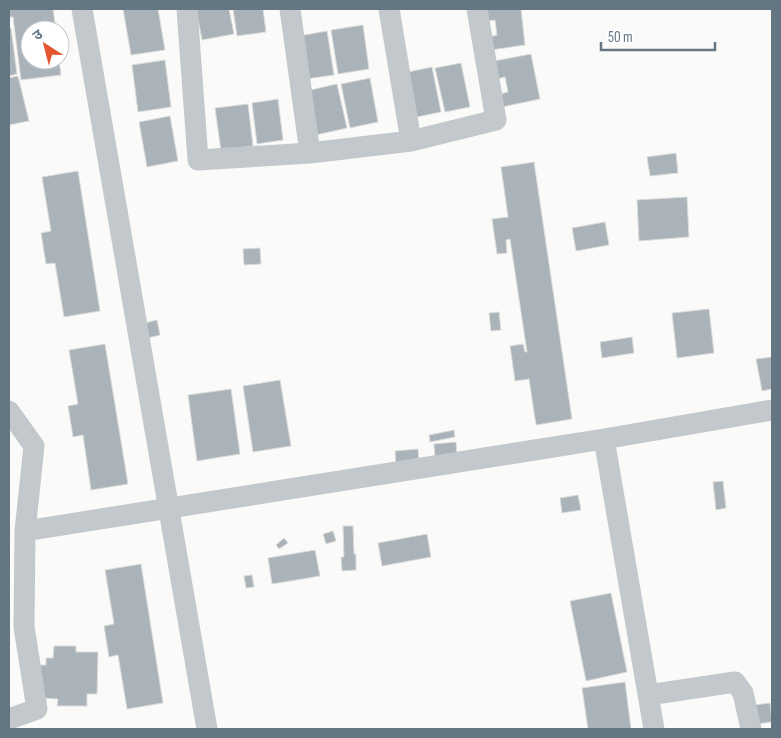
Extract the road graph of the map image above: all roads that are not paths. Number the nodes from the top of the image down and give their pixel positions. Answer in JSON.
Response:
{"nodes":[{"id":1,"x":82,"y":9,"type":"edge"},
{"id":2,"x":187,"y":9,"type":"edge"},
{"id":3,"x":290,"y":9,"type":"edge"},
{"id":4,"x":389,"y":9,"type":"edge"},
{"id":5,"x":477,"y":9,"type":"edge"},
{"id":6,"x":411,"y":141,"type":"junction"},
{"id":7,"x":310,"y":153,"type":"junction"},
{"id":8,"x":772,"y":410,"type":"edge"},
{"id":9,"x":9,"y":411,"type":"edge"},
{"id":10,"x":604,"y":438,"type":"junction"},
{"id":11,"x":167,"y":508,"type":"junction"},
{"id":12,"x":19,"y":541,"type":"edge"},
{"id":13,"x":648,"y":694,"type":"junction"},
{"id":14,"x":9,"y":719,"type":"edge"},
{"id":15,"x":206,"y":729,"type":"edge"},
{"id":16,"x":654,"y":729,"type":"edge"},
{"id":17,"x":751,"y":729,"type":"edge"}],
"edges":[{"from":1,"to":11,"type":"street"},
{"from":2,"to":7,"type":"street"},
{"from":3,"to":7,"type":"street"},
{"from":4,"to":6,"type":"street"},
{"from":5,"to":6,"type":"street"},
{"from":6,"to":7,"type":"street"},
{"from":8,"to":10,"type":"street"},
{"from":9,"to":12,"type":"street"},
{"from":10,"to":11,"type":"street"},
{"from":10,"to":13,"type":"street"},
{"from":11,"to":12,"type":"street"},
{"from":11,"to":15,"type":"street"},
{"from":12,"to":14,"type":"street"},
{"from":13,"to":16,"type":"street"},
{"from":13,"to":17,"type":"street"}]}
